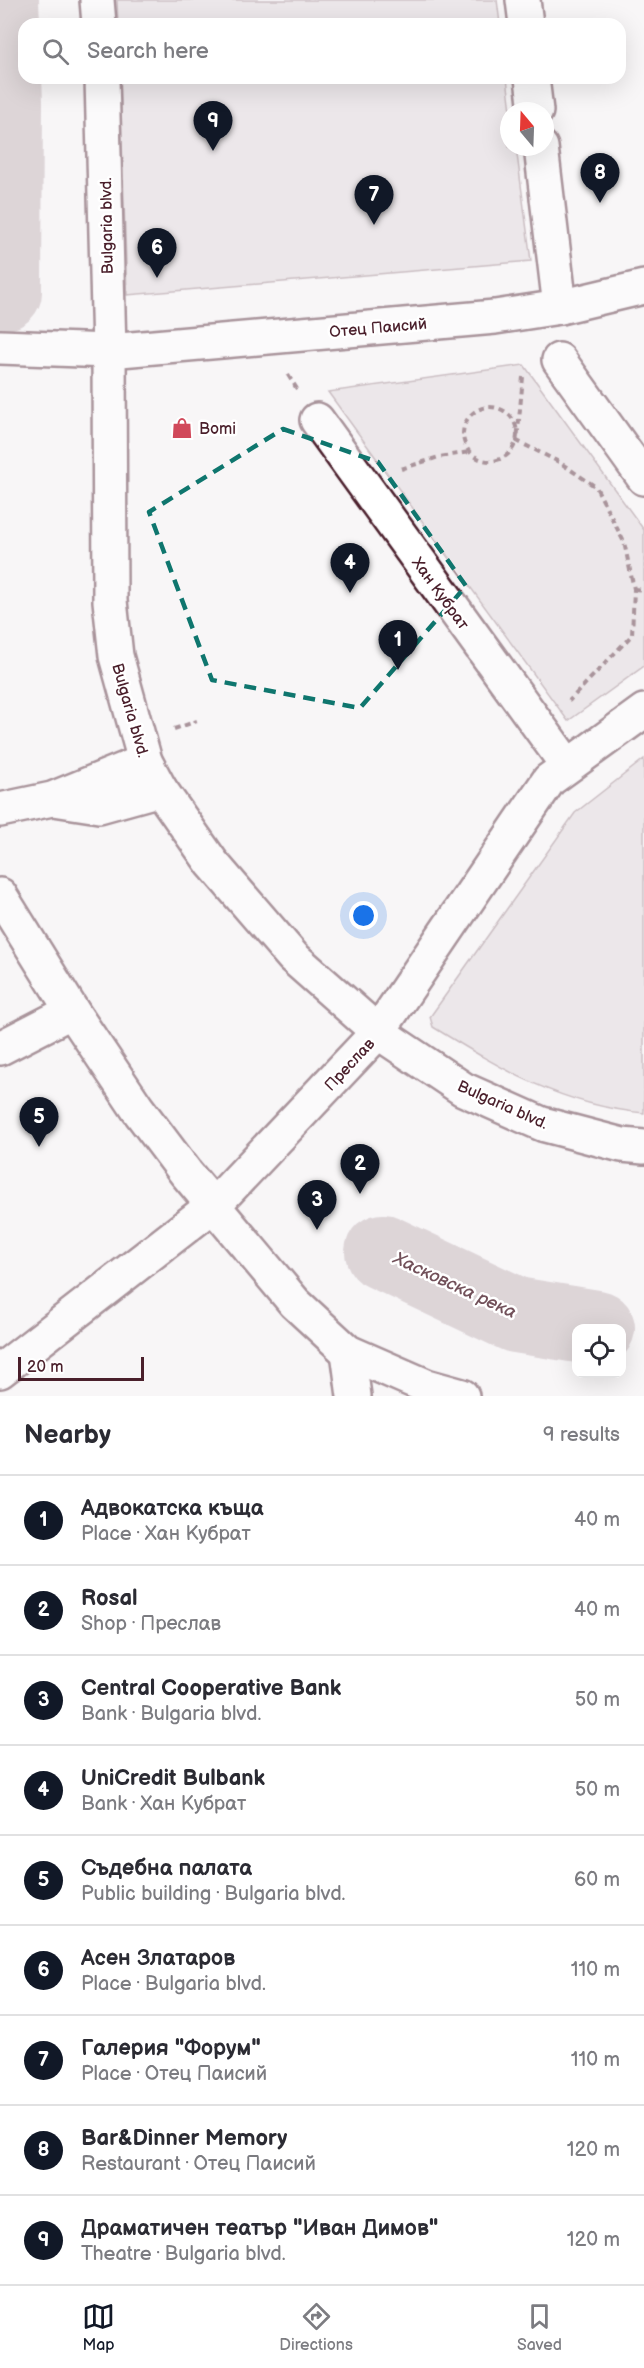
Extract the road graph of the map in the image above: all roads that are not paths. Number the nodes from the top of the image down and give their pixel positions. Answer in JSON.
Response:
{"nodes":[{"id":1,"x":98,"y":0,"type":"edge"},
{"id":2,"x":523,"y":0,"type":"edge"},
{"id":3,"x":99,"y":18,"type":"edge"},
{"id":4,"x":525,"y":18,"type":"edge"},
{"id":5,"x":102,"y":84,"type":"edge"},
{"id":6,"x":533,"y":84,"type":"edge"},
{"id":7,"x":535,"y":102,"type":"edge"},
{"id":8,"x":542,"y":156,"type":"edge"},
{"id":9,"x":644,"y":287,"type":"edge"},
{"id":10,"x":560,"y":307,"type":"junction"},
{"id":11,"x":0,"y":346,"type":"edge"},
{"id":12,"x":109,"y":351,"type":"junction"},
{"id":13,"x":559,"y":360,"type":"dead end"},
{"id":14,"x":317,"y":420,"type":"road end"},
{"id":15,"x":644,"y":478,"type":"edge"},
{"id":16,"x":644,"y":711,"type":"edge"},
{"id":17,"x":145,"y":761,"type":"junction"},
{"id":18,"x":567,"y":765,"type":"junction"},
{"id":19,"x":160,"y":789,"type":"junction"},
{"id":20,"x":52,"y":799,"type":"junction"},
{"id":21,"x":0,"y":810,"type":"edge"},
{"id":22,"x":0,"y":895,"type":"edge"},
{"id":23,"x":72,"y":1011,"type":"junction"},
{"id":24,"x":378,"y":1032,"type":"junction"},
{"id":25,"x":0,"y":1048,"type":"edge"},
{"id":26,"x":644,"y":1147,"type":"edge"},
{"id":27,"x":214,"y":1204,"type":"junction"},
{"id":28,"x":348,"y":1352,"type":"junction"},
{"id":29,"x":0,"y":1371,"type":"edge"},
{"id":30,"x":354,"y":1396,"type":"edge"},
{"id":31,"x":462,"y":1396,"type":"edge"}],
"edges":[{"from":1,"to":3,"type":"street"},
{"from":2,"to":4,"type":"street"},
{"from":5,"to":12,"type":"street","name":"Bulgaria blvd."},
{"from":6,"to":7,"type":"street"},
{"from":8,"to":10,"type":"street"},
{"from":9,"to":10,"type":"street","name":"Отец Паисий"},
{"from":10,"to":12,"type":"street","name":"Отец Паисий"},
{"from":11,"to":12,"type":"street","name":"Отец Паисий"},
{"from":12,"to":17,"type":"street","name":"Bulgaria blvd."},
{"from":13,"to":15,"type":"street"},
{"from":14,"to":18,"type":"street","name":"Хан Кубрат"},
{"from":16,"to":18,"type":"street","name":"Преслав"},
{"from":17,"to":19,"type":"street","name":"Bulgaria blvd."},
{"from":17,"to":20,"type":"street"},
{"from":18,"to":24,"type":"street","name":"Преслав"},
{"from":19,"to":20,"type":"street"},
{"from":19,"to":24,"type":"street","name":"Bulgaria blvd."},
{"from":20,"to":21,"type":"street"},
{"from":22,"to":23,"type":"street"},
{"from":23,"to":25,"type":"street"},
{"from":23,"to":27,"type":"street"},
{"from":24,"to":26,"type":"street","name":"Bulgaria blvd."},
{"from":24,"to":27,"type":"street","name":"Преслав"},
{"from":27,"to":28,"type":"street"},
{"from":27,"to":29,"type":"street","name":"Преслав"},
{"from":28,"to":30,"type":"street"},
{"from":28,"to":31,"type":"street"}]}
